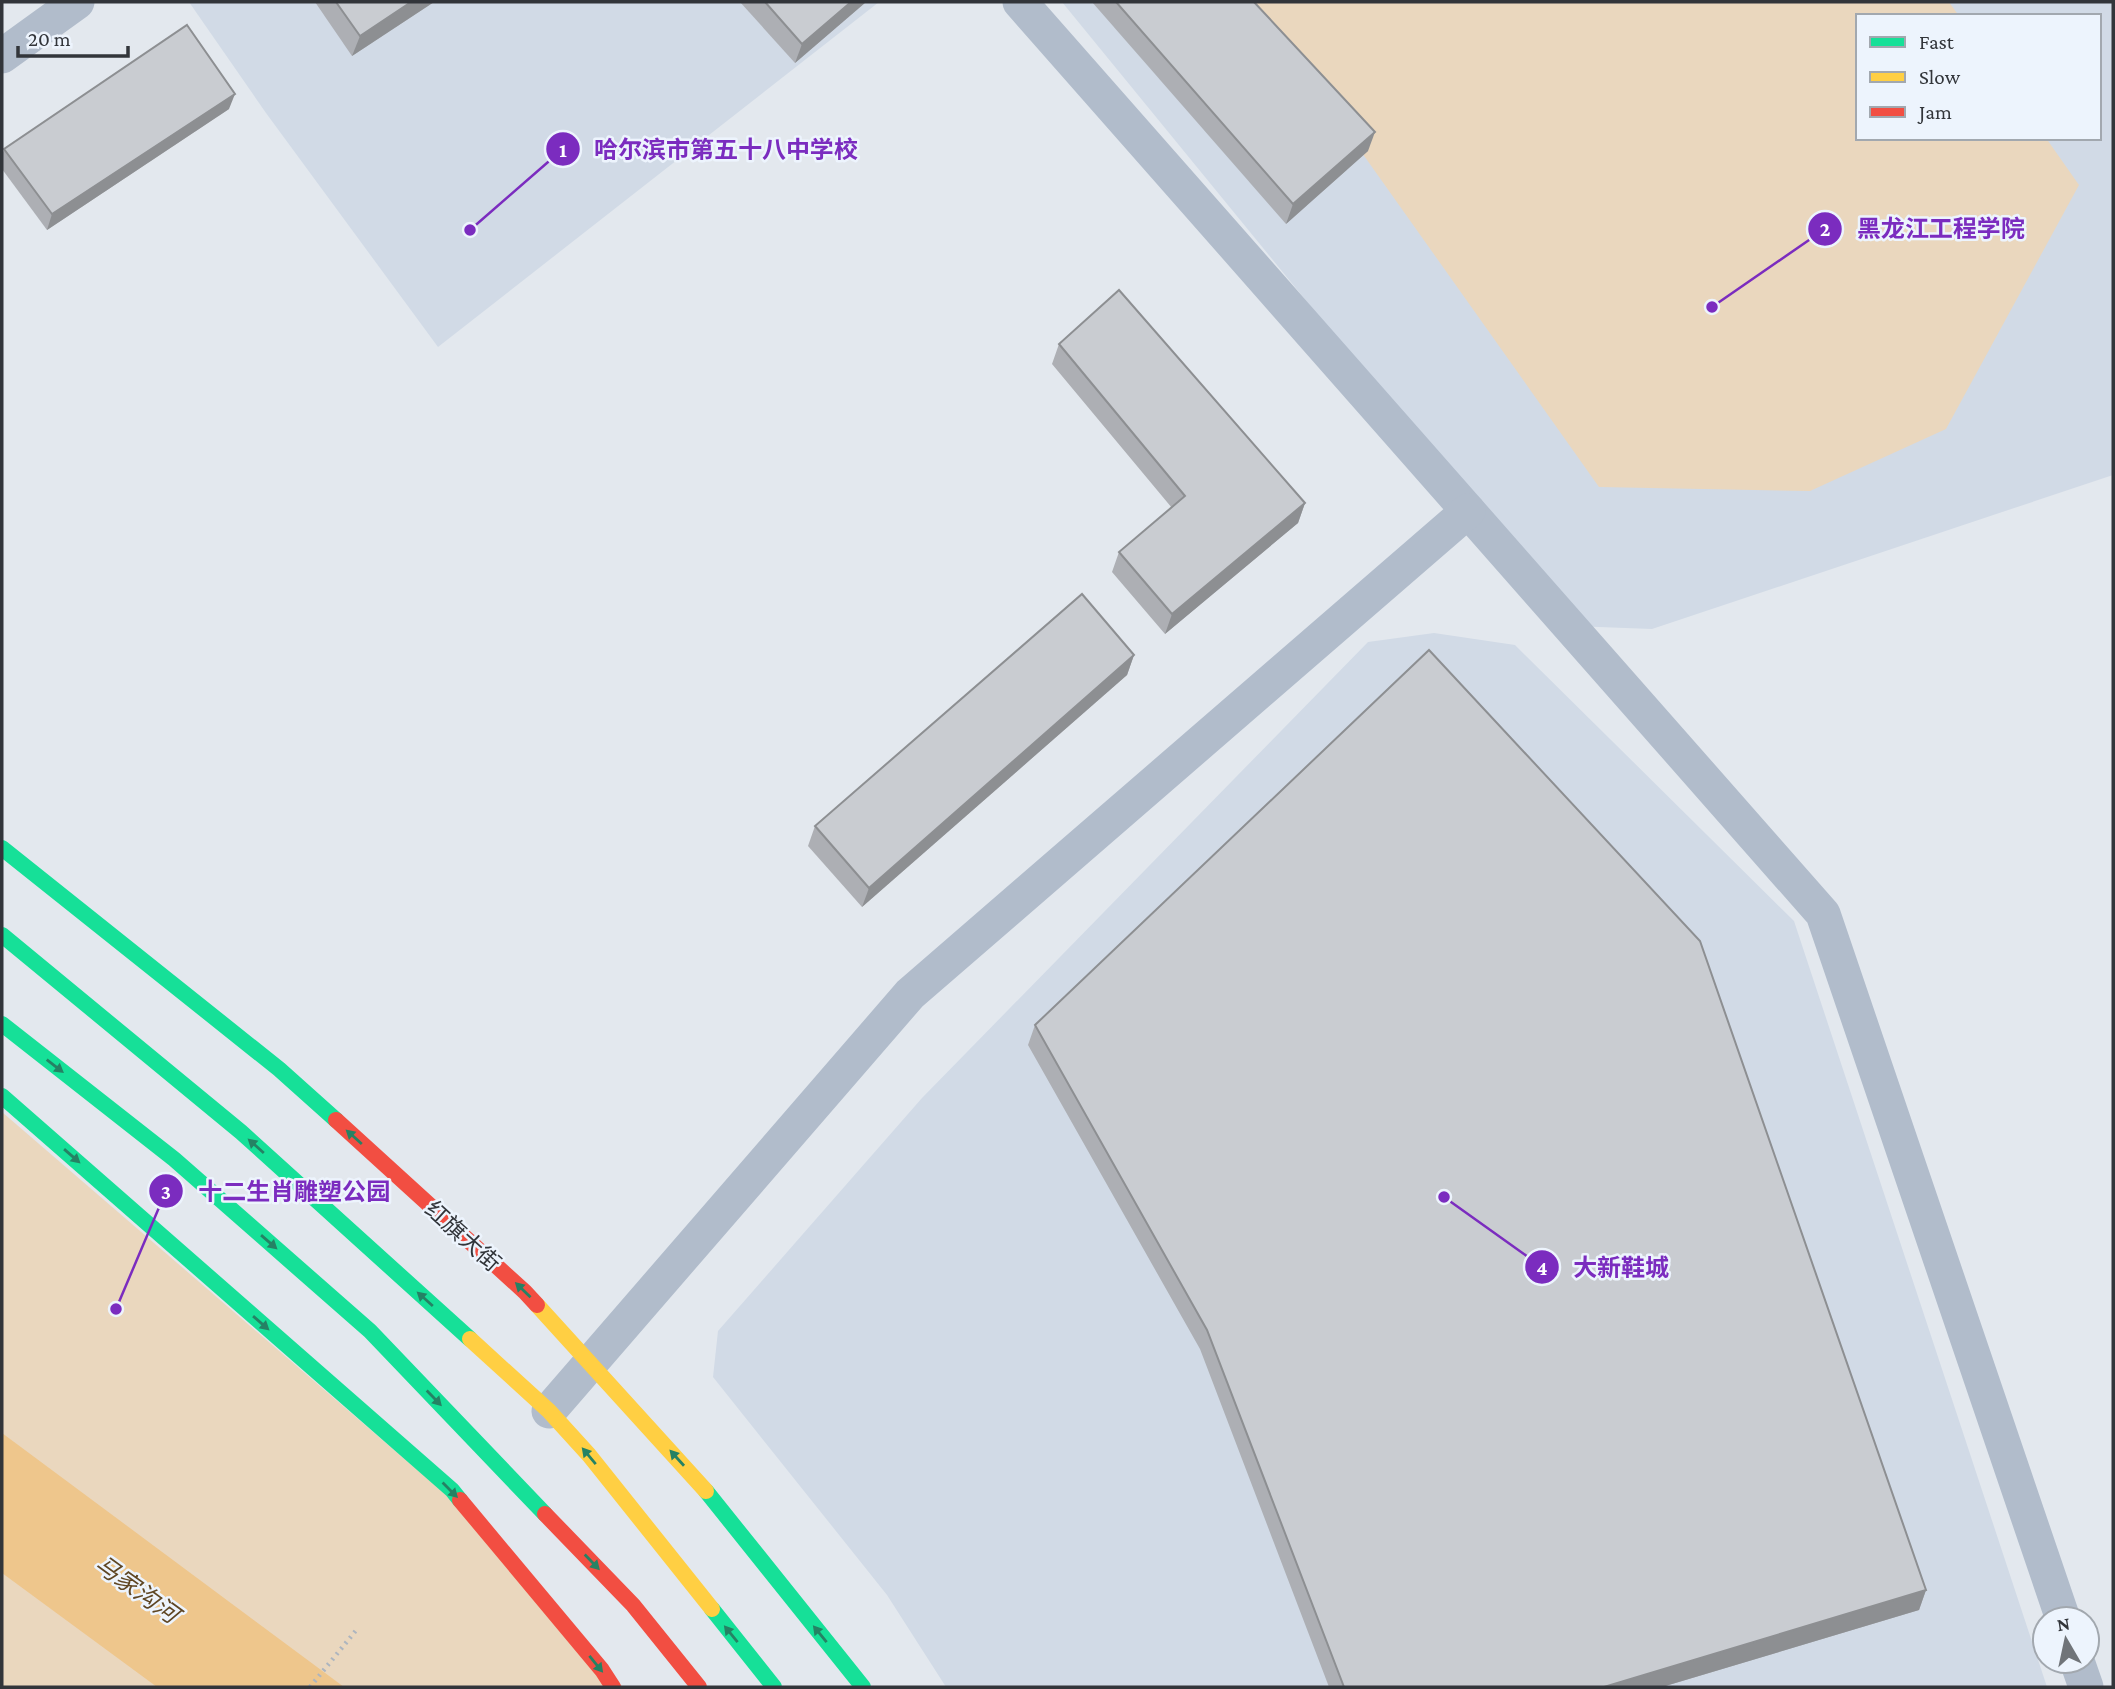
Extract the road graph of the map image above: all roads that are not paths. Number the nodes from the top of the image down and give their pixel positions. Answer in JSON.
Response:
{"nodes":[{"id":1,"x":78,"y":2,"type":"edge"},
{"id":2,"x":1020,"y":2,"type":"edge"},
{"id":3,"x":2,"y":56,"type":"edge"},
{"id":4,"x":1468,"y":511,"type":"junction"},
{"id":5,"x":2,"y":848,"type":"edge"},
{"id":6,"x":2,"y":936,"type":"edge"},
{"id":7,"x":2,"y":1024,"type":"edge"},
{"id":8,"x":2,"y":1096,"type":"edge"},
{"id":9,"x":590,"y":1363,"type":"junction"},
{"id":10,"x":549,"y":1411,"type":"junction"},
{"id":11,"x":2058,"y":1605,"type":"edge"},
{"id":12,"x":613,"y":1687,"type":"edge"},
{"id":13,"x":699,"y":1687,"type":"edge"},
{"id":14,"x":774,"y":1687,"type":"edge"},
{"id":15,"x":863,"y":1687,"type":"edge"}],
"edges":[{"from":1,"to":3,"type":"street"},
{"from":2,"to":4,"type":"street"},
{"from":4,"to":9,"type":"street"},
{"from":4,"to":11,"type":"street"},
{"from":9,"to":5,"type":"main road","name":"红旗大街","one_way":true},
{"from":10,"to":6,"type":"main road","one_way":true},
{"from":7,"to":13,"type":"main road","one_way":true},
{"from":8,"to":12,"type":"main road","one_way":true},
{"from":9,"to":10,"type":"street"},
{"from":15,"to":9,"type":"main road","name":"红旗大街","one_way":true},
{"from":14,"to":10,"type":"main road","one_way":true}]}
